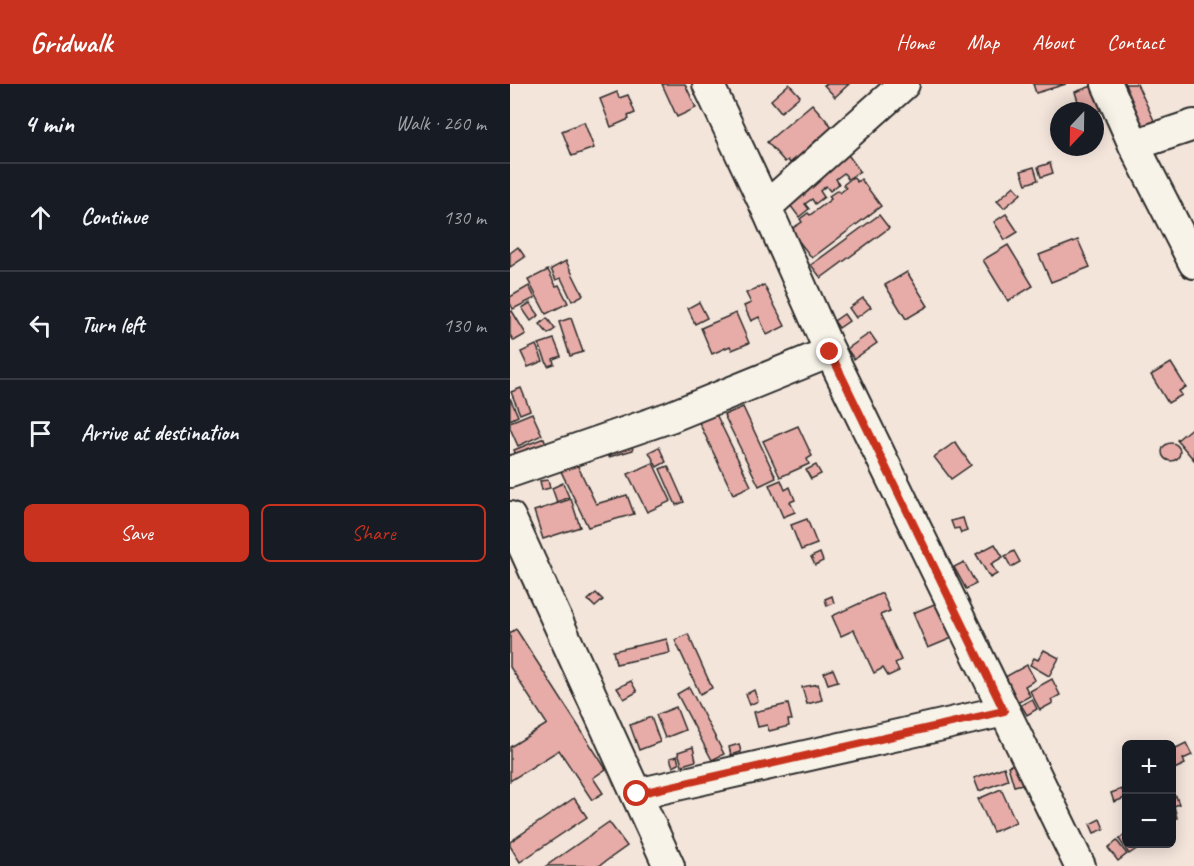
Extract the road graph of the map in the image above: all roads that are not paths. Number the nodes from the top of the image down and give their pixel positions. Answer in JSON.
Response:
{"nodes":[{"id":1,"x":708,"y":84,"type":"edge"},
{"id":2,"x":904,"y":84,"type":"edge"},
{"id":3,"x":1107,"y":84,"type":"edge"},
{"id":4,"x":1194,"y":124,"type":"edge"},
{"id":5,"x":1134,"y":145,"type":"junction"},
{"id":6,"x":766,"y":207,"type":"junction"},
{"id":7,"x":1194,"y":263,"type":"edge"},
{"id":8,"x":830,"y":352,"type":"junction"},
{"id":9,"x":510,"y":472,"type":"edge"},
{"id":10,"x":510,"y":517,"type":"edge"},
{"id":11,"x":1004,"y":711,"type":"junction"},
{"id":12,"x":637,"y":794,"type":"junction"},
{"id":13,"x":669,"y":866,"type":"edge"},
{"id":14,"x":1080,"y":866,"type":"edge"}],
"edges":[{"from":1,"to":6,"type":"street"},
{"from":2,"to":6,"type":"street"},
{"from":3,"to":5,"type":"street"},
{"from":4,"to":5,"type":"street"},
{"from":5,"to":7,"type":"street"},
{"from":6,"to":8,"type":"street"},
{"from":8,"to":9,"type":"street"},
{"from":8,"to":11,"type":"street"},
{"from":10,"to":12,"type":"street"},
{"from":11,"to":12,"type":"street"},
{"from":11,"to":14,"type":"street"},
{"from":12,"to":13,"type":"street"}]}
